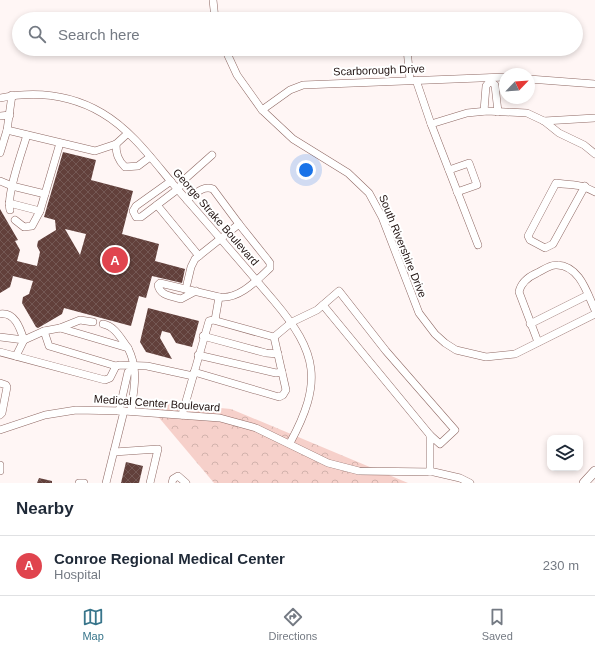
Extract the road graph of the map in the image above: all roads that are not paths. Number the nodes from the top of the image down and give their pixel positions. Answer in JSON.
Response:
{"nodes":[{"id":1,"x":213,"y":0,"type":"edge"},
{"id":2,"x":214,"y":12,"type":"edge"},
{"id":3,"x":228,"y":56,"type":"edge"},
{"id":4,"x":409,"y":56,"type":"edge"},
{"id":5,"x":499,"y":79,"type":"edge"},
{"id":6,"x":535,"y":79,"type":"edge"},
{"id":7,"x":413,"y":80,"type":"junction"},
{"id":8,"x":490,"y":80,"type":"junction"},
{"id":9,"x":595,"y":84,"type":"edge"},
{"id":10,"x":12,"y":95,"type":"junction"},
{"id":11,"x":485,"y":97,"type":"junction"},
{"id":12,"x":496,"y":97,"type":"junction"},
{"id":13,"x":0,"y":98,"type":"edge"},
{"id":14,"x":262,"y":110,"type":"junction"},
{"id":15,"x":484,"y":111,"type":"junction"},
{"id":16,"x":498,"y":112,"type":"junction"},
{"id":17,"x":10,"y":115,"type":"junction"},
{"id":18,"x":0,"y":116,"type":"edge"},
{"id":19,"x":595,"y":118,"type":"edge"},
{"id":20,"x":544,"y":121,"type":"junction"},
{"id":21,"x":431,"y":124,"type":"junction"},
{"id":22,"x":7,"y":130,"type":"junction"},
{"id":23,"x":127,"y":134,"type":"junction"},
{"id":24,"x":27,"y":135,"type":"junction"},
{"id":25,"x":60,"y":143,"type":"junction"},
{"id":26,"x":116,"y":144,"type":"junction"},
{"id":27,"x":0,"y":153,"type":"edge"},
{"id":28,"x":595,"y":154,"type":"edge"},
{"id":29,"x":212,"y":155,"type":"dead end"},
{"id":30,"x":150,"y":157,"type":"junction"},
{"id":31,"x":449,"y":170,"type":"junction"},
{"id":32,"x":0,"y":180,"type":"edge"},
{"id":33,"x":171,"y":181,"type":"junction"},
{"id":34,"x":12,"y":186,"type":"junction"},
{"id":35,"x":585,"y":186,"type":"junction"},
{"id":36,"x":178,"y":189,"type":"junction"},
{"id":37,"x":457,"y":192,"type":"junction"},
{"id":38,"x":595,"y":192,"type":"edge"},
{"id":39,"x":45,"y":194,"type":"junction"},
{"id":40,"x":187,"y":200,"type":"junction"},
{"id":41,"x":158,"y":205,"type":"junction"},
{"id":42,"x":40,"y":211,"type":"junction"},
{"id":43,"x":15,"y":220,"type":"dead end"},
{"id":44,"x":238,"y":224,"type":"junction"},
{"id":45,"x":220,"y":238,"type":"junction"},
{"id":46,"x":478,"y":245,"type":"dead end"},
{"id":47,"x":200,"y":256,"type":"junction"},
{"id":48,"x":257,"y":280,"type":"junction"},
{"id":49,"x":187,"y":284,"type":"dead end"},
{"id":50,"x":196,"y":291,"type":"dead end"},
{"id":51,"x":588,"y":295,"type":"junction"},
{"id":52,"x":220,"y":297,"type":"junction"},
{"id":53,"x":323,"y":306,"type":"junction"},
{"id":54,"x":595,"y":310,"type":"edge"},
{"id":55,"x":0,"y":314,"type":"edge"},
{"id":56,"x":595,"y":314,"type":"edge"},
{"id":57,"x":215,"y":320,"type":"junction"},
{"id":58,"x":93,"y":322,"type":"dead end"},
{"id":59,"x":292,"y":322,"type":"junction"},
{"id":60,"x":103,"y":324,"type":"dead end"},
{"id":61,"x":530,"y":324,"type":"junction"},
{"id":62,"x":60,"y":328,"type":"junction"},
{"id":63,"x":44,"y":331,"type":"junction"},
{"id":64,"x":203,"y":336,"type":"junction"},
{"id":65,"x":0,"y":337,"type":"edge"},
{"id":66,"x":274,"y":337,"type":"junction"},
{"id":67,"x":24,"y":340,"type":"junction"},
{"id":68,"x":538,"y":342,"type":"junction"},
{"id":69,"x":128,"y":348,"type":"junction"},
{"id":70,"x":0,"y":352,"type":"edge"},
{"id":71,"x":278,"y":354,"type":"junction"},
{"id":72,"x":198,"y":355,"type":"junction"},
{"id":73,"x":16,"y":356,"type":"junction"},
{"id":74,"x":116,"y":366,"type":"junction"},
{"id":75,"x":133,"y":368,"type":"junction"},
{"id":76,"x":282,"y":372,"type":"junction"},
{"id":77,"x":193,"y":374,"type":"junction"},
{"id":78,"x":0,"y":383,"type":"edge"},
{"id":79,"x":125,"y":411,"type":"junction"},
{"id":80,"x":0,"y":415,"type":"edge"},
{"id":81,"x":182,"y":415,"type":"junction"},
{"id":82,"x":0,"y":430,"type":"edge"},
{"id":83,"x":430,"y":435,"type":"junction"},
{"id":84,"x":290,"y":443,"type":"junction"},
{"id":85,"x":114,"y":452,"type":"junction"},
{"id":86,"x":0,"y":465,"type":"edge"},
{"id":87,"x":0,"y":471,"type":"edge"},
{"id":88,"x":595,"y":471,"type":"edge"},
{"id":89,"x":430,"y":472,"type":"junction"},
{"id":90,"x":79,"y":483,"type":"edge"},
{"id":91,"x":84,"y":483,"type":"edge"},
{"id":92,"x":106,"y":483,"type":"edge"},
{"id":93,"x":150,"y":483,"type":"edge"},
{"id":94,"x":172,"y":483,"type":"edge"},
{"id":95,"x":186,"y":483,"type":"edge"},
{"id":96,"x":470,"y":483,"type":"edge"},
{"id":97,"x":584,"y":483,"type":"edge"}],
"edges":[{"from":1,"to":2,"type":"street"},
{"from":3,"to":14,"type":"street","name":"South Rivershire Drive"},
{"from":4,"to":7,"type":"street"},
{"from":5,"to":8,"type":"street","name":"Scarborough Drive"},
{"from":6,"to":9,"type":"street"},
{"from":7,"to":8,"type":"street","name":"Scarborough Drive"},
{"from":7,"to":14,"type":"street","name":"Scarborough Drive"},
{"from":7,"to":21,"type":"street"},
{"from":8,"to":11,"type":"street"},
{"from":8,"to":12,"type":"street"},
{"from":10,"to":13,"type":"street","name":"George Strake Boulevard"},
{"from":10,"to":17,"type":"street"},
{"from":10,"to":23,"type":"street","name":"George Strake Boulevard"},
{"from":11,"to":12,"type":"street"},
{"from":11,"to":15,"type":"street"},
{"from":12,"to":16,"type":"street"},
{"from":14,"to":68,"type":"street","name":"South Rivershire Drive"},
{"from":15,"to":16,"type":"street"},
{"from":15,"to":21,"type":"street"},
{"from":16,"to":20,"type":"street"},
{"from":17,"to":18,"type":"street"},
{"from":17,"to":22,"type":"street"},
{"from":19,"to":20,"type":"street"},
{"from":20,"to":28,"type":"street"},
{"from":21,"to":31,"type":"street"},
{"from":22,"to":24,"type":"street"},
{"from":22,"to":27,"type":"street"},
{"from":23,"to":26,"type":"street"},
{"from":23,"to":30,"type":"street","name":"George Strake Boulevard"},
{"from":24,"to":25,"type":"street"},
{"from":24,"to":34,"type":"street"},
{"from":25,"to":26,"type":"street"},
{"from":25,"to":39,"type":"street"},
{"from":26,"to":30,"type":"street"},
{"from":29,"to":36,"type":"street"},
{"from":30,"to":33,"type":"street","name":"George Strake Boulevard"},
{"from":31,"to":37,"type":"street"},
{"from":31,"to":37,"type":"street"},
{"from":32,"to":34,"type":"street"},
{"from":33,"to":36,"type":"street","name":"George Strake Boulevard"},
{"from":33,"to":41,"type":"street"},
{"from":34,"to":39,"type":"street"},
{"from":34,"to":42,"type":"street"},
{"from":35,"to":35,"type":"street"},
{"from":35,"to":38,"type":"street"},
{"from":36,"to":40,"type":"street","name":"George Strake Boulevard"},
{"from":36,"to":41,"type":"street"},
{"from":37,"to":46,"type":"street"},
{"from":39,"to":42,"type":"street"},
{"from":40,"to":44,"type":"street"},
{"from":40,"to":45,"type":"street","name":"George Strake Boulevard"},
{"from":41,"to":47,"type":"street"},
{"from":42,"to":43,"type":"street"},
{"from":44,"to":45,"type":"street"},
{"from":44,"to":48,"type":"street"},
{"from":45,"to":47,"type":"street"},
{"from":45,"to":48,"type":"street","name":"George Strake Boulevard"},
{"from":47,"to":49,"type":"street"},
{"from":48,"to":52,"type":"street"},
{"from":48,"to":59,"type":"street","name":"George Strake Boulevard"},
{"from":50,"to":52,"type":"street"},
{"from":51,"to":54,"type":"street"},
{"from":51,"to":61,"type":"street"},
{"from":51,"to":61,"type":"street"},
{"from":52,"to":57,"type":"street"},
{"from":53,"to":59,"type":"street"},
{"from":53,"to":83,"type":"street"},
{"from":53,"to":83,"type":"street"},
{"from":55,"to":67,"type":"street"},
{"from":56,"to":68,"type":"street","name":"South Rivershire Drive"},
{"from":57,"to":64,"type":"street"},
{"from":57,"to":66,"type":"street"},
{"from":58,"to":62,"type":"street"},
{"from":59,"to":66,"type":"street"},
{"from":59,"to":84,"type":"street","name":"George Strake Boulevard"},
{"from":60,"to":69,"type":"street"},
{"from":61,"to":68,"type":"street"},
{"from":62,"to":63,"type":"street"},
{"from":62,"to":69,"type":"street"},
{"from":63,"to":67,"type":"street"},
{"from":63,"to":74,"type":"street"},
{"from":64,"to":71,"type":"street"},
{"from":64,"to":72,"type":"street"},
{"from":65,"to":67,"type":"street"},
{"from":66,"to":71,"type":"street"},
{"from":67,"to":73,"type":"street"},
{"from":69,"to":75,"type":"street"},
{"from":70,"to":73,"type":"street"},
{"from":71,"to":76,"type":"street"},
{"from":72,"to":76,"type":"street"},
{"from":72,"to":77,"type":"street"},
{"from":73,"to":74,"type":"street"},
{"from":74,"to":75,"type":"street"},
{"from":75,"to":77,"type":"street"},
{"from":75,"to":79,"type":"street"},
{"from":75,"to":79,"type":"street"},
{"from":76,"to":77,"type":"street"},
{"from":77,"to":81,"type":"street"},
{"from":78,"to":80,"type":"street"},
{"from":79,"to":81,"type":"street","name":"Medical Center Boulevard"},
{"from":79,"to":82,"type":"street","name":"Medical Center Boulevard"},
{"from":79,"to":85,"type":"street"},
{"from":81,"to":84,"type":"street","name":"Medical Center Boulevard"},
{"from":83,"to":89,"type":"street"},
{"from":84,"to":89,"type":"street","name":"Medical Center Boulevard"},
{"from":85,"to":92,"type":"street"},
{"from":85,"to":93,"type":"street"},
{"from":86,"to":87,"type":"street"},
{"from":88,"to":97,"type":"main road"},
{"from":89,"to":96,"type":"street","name":"Medical Center Boulevard"},
{"from":90,"to":91,"type":"street"},
{"from":94,"to":95,"type":"street"}]}
